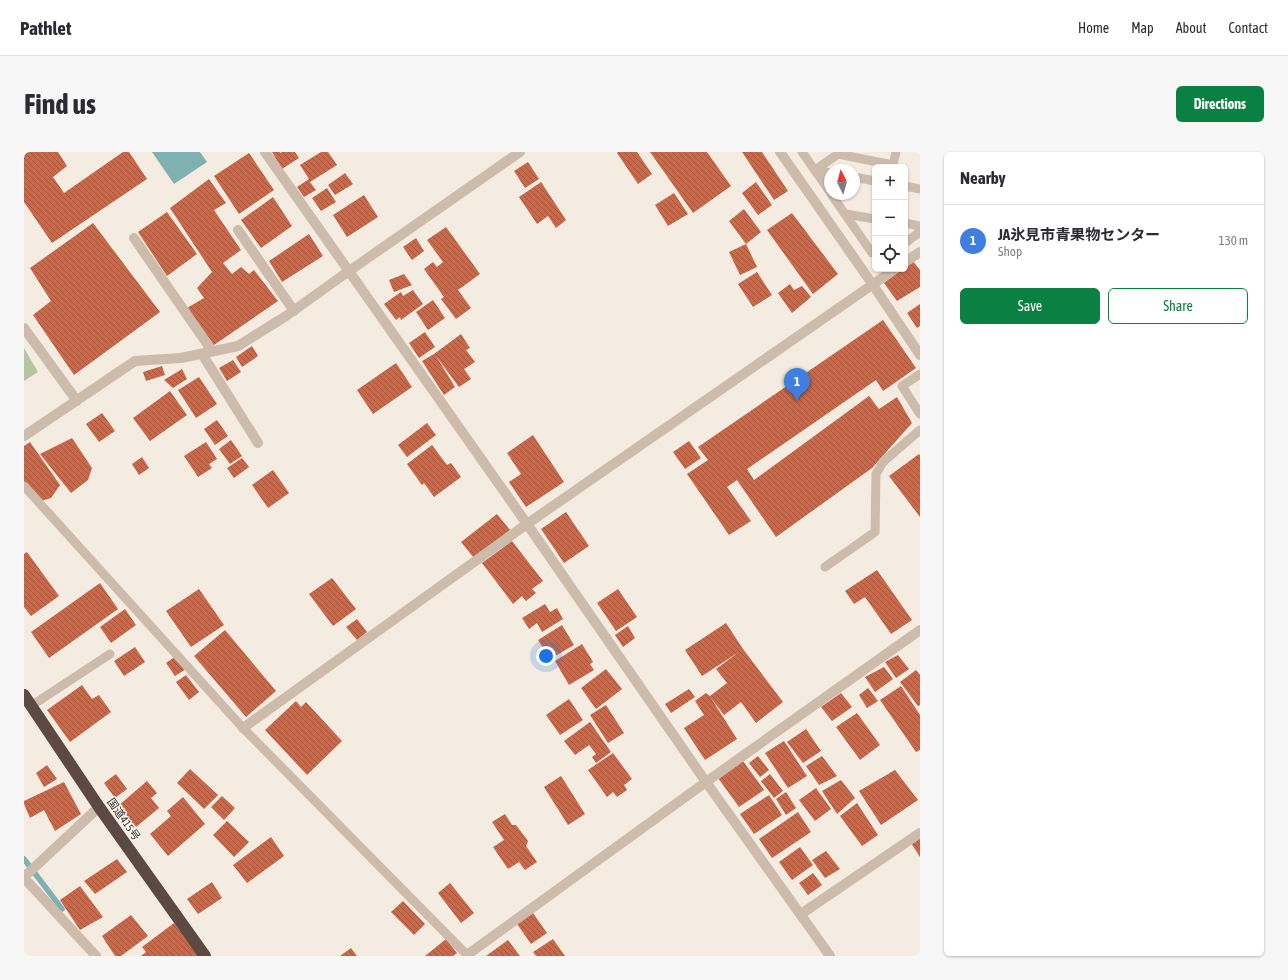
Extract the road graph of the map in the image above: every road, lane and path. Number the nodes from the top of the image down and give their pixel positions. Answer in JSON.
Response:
{"nodes":[{"id":1,"x":265,"y":152,"type":"edge"},
{"id":2,"x":520,"y":152,"type":"edge"},
{"id":3,"x":780,"y":152,"type":"edge"},
{"id":4,"x":803,"y":152,"type":"edge"},
{"id":5,"x":896,"y":152,"type":"edge"},
{"id":6,"x":839,"y":153,"type":"edge"},
{"id":7,"x":815,"y":170,"type":"junction"},
{"id":8,"x":824,"y":172,"type":"edge"},
{"id":9,"x":860,"y":178,"type":"edge"},
{"id":10,"x":872,"y":180,"type":"edge"},
{"id":11,"x":824,"y":183,"type":"edge"},
{"id":12,"x":908,"y":187,"type":"edge"},
{"id":13,"x":920,"y":189,"type":"edge"},
{"id":14,"x":836,"y":200,"type":"edge"},
{"id":15,"x":845,"y":214,"type":"junction"},
{"id":16,"x":872,"y":218,"type":"edge"},
{"id":17,"x":908,"y":224,"type":"edge"},
{"id":18,"x":920,"y":226,"type":"edge"},
{"id":19,"x":238,"y":230,"type":"dead end"},
{"id":20,"x":920,"y":232,"type":"edge"},
{"id":21,"x":134,"y":238,"type":"dead end"},
{"id":22,"x":908,"y":241,"type":"edge"},
{"id":23,"x":920,"y":252,"type":"edge"},
{"id":24,"x":872,"y":253,"type":"edge"},
{"id":25,"x":908,"y":260,"type":"edge"},
{"id":26,"x":349,"y":271,"type":"junction"},
{"id":27,"x":891,"y":272,"type":"edge"},
{"id":28,"x":873,"y":285,"type":"junction"},
{"id":29,"x":294,"y":311,"type":"junction"},
{"id":30,"x":24,"y":328,"type":"edge"},
{"id":31,"x":207,"y":353,"type":"junction"},
{"id":32,"x":920,"y":355,"type":"edge"},
{"id":33,"x":920,"y":374,"type":"edge"},
{"id":34,"x":77,"y":401,"type":"junction"},
{"id":35,"x":920,"y":414,"type":"edge"},
{"id":36,"x":920,"y":430,"type":"edge"},
{"id":37,"x":24,"y":436,"type":"edge"},
{"id":38,"x":258,"y":443,"type":"dead end"},
{"id":39,"x":24,"y":486,"type":"edge"},
{"id":40,"x":527,"y":524,"type":"junction"},
{"id":41,"x":825,"y":567,"type":"dead end"},
{"id":42,"x":920,"y":630,"type":"edge"},
{"id":43,"x":110,"y":654,"type":"dead end"},
{"id":44,"x":24,"y":695,"type":"edge"},
{"id":45,"x":31,"y":706,"type":"junction"},
{"id":46,"x":243,"y":728,"type":"junction"},
{"id":47,"x":706,"y":782,"type":"junction"},
{"id":48,"x":99,"y":807,"type":"junction"},
{"id":49,"x":920,"y":833,"type":"edge"},
{"id":50,"x":24,"y":877,"type":"edge"},
{"id":51,"x":801,"y":914,"type":"junction"},
{"id":52,"x":468,"y":955,"type":"edge"},
{"id":53,"x":96,"y":956,"type":"edge"},
{"id":54,"x":205,"y":956,"type":"edge"},
{"id":55,"x":830,"y":956,"type":"edge"}],
"edges":[{"from":1,"to":26,"type":"street"},
{"from":2,"to":26,"type":"street"},
{"from":3,"to":28,"type":"street"},
{"from":4,"to":7,"type":"lane"},
{"from":5,"to":6,"type":"lane"},
{"from":6,"to":7,"type":"lane"},
{"from":7,"to":8,"type":"lane"},
{"from":7,"to":11,"type":"lane"},
{"from":9,"to":10,"type":"lane"},
{"from":12,"to":13,"type":"lane"},
{"from":14,"to":15,"type":"lane"},
{"from":15,"to":16,"type":"lane"},
{"from":15,"to":24,"type":"lane"},
{"from":17,"to":18,"type":"lane"},
{"from":19,"to":29,"type":"street"},
{"from":20,"to":22,"type":"lane"},
{"from":21,"to":31,"type":"street"},
{"from":23,"to":25,"type":"street"},
{"from":26,"to":29,"type":"street"},
{"from":26,"to":40,"type":"street"},
{"from":27,"to":28,"type":"street"},
{"from":28,"to":32,"type":"street"},
{"from":28,"to":40,"type":"street"},
{"from":29,"to":31,"type":"street"},
{"from":30,"to":34,"type":"street"},
{"from":31,"to":34,"type":"street"},
{"from":31,"to":38,"type":"street"},
{"from":33,"to":35,"type":"lane"},
{"from":34,"to":37,"type":"street"},
{"from":36,"to":41,"type":"lane"},
{"from":39,"to":46,"type":"lane"},
{"from":40,"to":46,"type":"street"},
{"from":40,"to":47,"type":"street"},
{"from":42,"to":47,"type":"street"},
{"from":43,"to":45,"type":"lane"},
{"from":44,"to":45,"type":"highway","name":"国道415号"},
{"from":45,"to":48,"type":"highway","name":"国道415号"},
{"from":46,"to":52,"type":"lane"},
{"from":47,"to":51,"type":"street"},
{"from":47,"to":52,"type":"street"},
{"from":48,"to":50,"type":"street"},
{"from":48,"to":54,"type":"highway","name":"国道415号"},
{"from":49,"to":51,"type":"street"},
{"from":50,"to":53,"type":"street"},
{"from":51,"to":55,"type":"street"}]}
